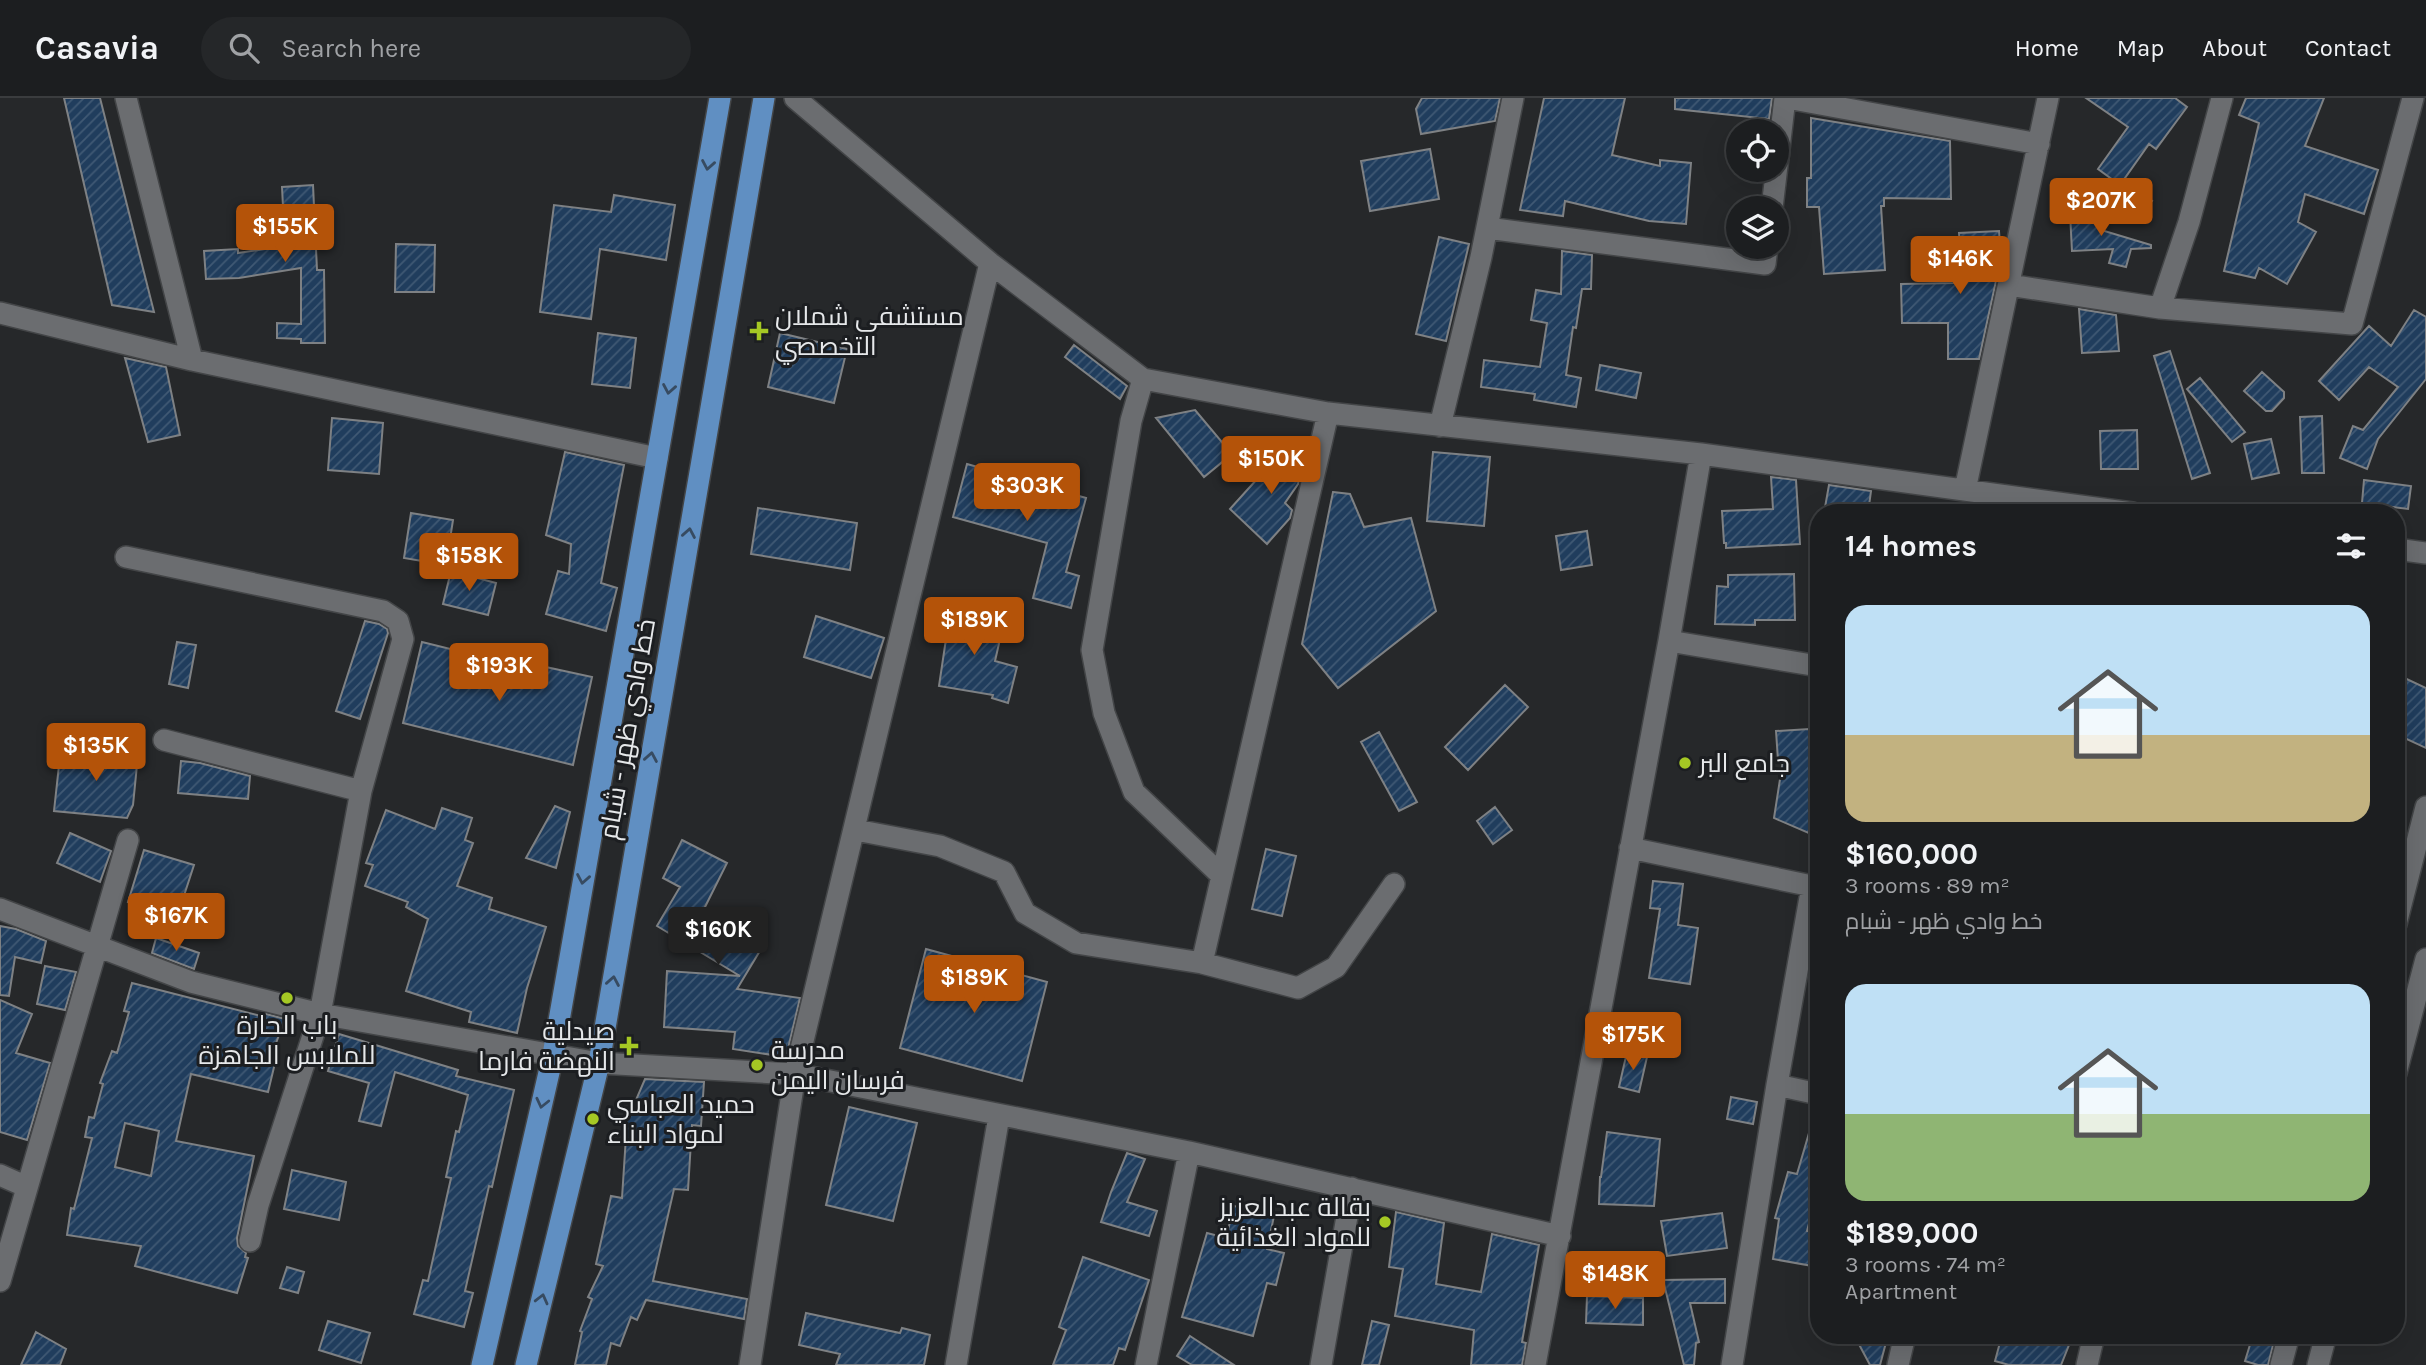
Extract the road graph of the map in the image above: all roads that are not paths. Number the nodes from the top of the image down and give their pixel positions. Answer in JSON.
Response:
{"nodes":[{"id":1,"x":125,"y":98,"type":"edge"},
{"id":2,"x":720,"y":98,"type":"edge"},
{"id":3,"x":764,"y":98,"type":"edge"},
{"id":4,"x":795,"y":98,"type":"edge"},
{"id":5,"x":1513,"y":98,"type":"edge"},
{"id":6,"x":1786,"y":98,"type":"edge"},
{"id":7,"x":2048,"y":98,"type":"edge"},
{"id":8,"x":2222,"y":98,"type":"edge"},
{"id":9,"x":2413,"y":98,"type":"edge"},
{"id":10,"x":2039,"y":144,"type":"junction"},
{"id":11,"x":1774,"y":196,"type":"edge"},
{"id":12,"x":1487,"y":228,"type":"junction"},
{"id":13,"x":1726,"y":259,"type":"edge"},
{"id":14,"x":1726,"y":259,"type":"edge"},
{"id":15,"x":1766,"y":259,"type":"edge"},
{"id":16,"x":990,"y":263,"type":"junction"},
{"id":17,"x":2009,"y":285,"type":"junction"},
{"id":18,"x":2160,"y":308,"type":"junction"},
{"id":19,"x":0,"y":313,"type":"edge"},
{"id":20,"x":192,"y":360,"type":"junction"},
{"id":21,"x":1143,"y":379,"type":"junction"},
{"id":22,"x":1328,"y":413,"type":"junction"},
{"id":23,"x":1440,"y":425,"type":"junction"},
{"id":24,"x":1701,"y":454,"type":"junction"},
{"id":25,"x":657,"y":458,"type":"junction"},
{"id":26,"x":1965,"y":490,"type":"junction"},
{"id":27,"x":2067,"y":504,"type":"edge"},
{"id":28,"x":2405,"y":550,"type":"edge"},
{"id":29,"x":2426,"y":553,"type":"edge"},
{"id":30,"x":125,"y":557,"type":"dead end"},
{"id":31,"x":1669,"y":641,"type":"junction"},
{"id":32,"x":1810,"y":665,"type":"edge"},
{"id":33,"x":164,"y":740,"type":"dead end"},
{"id":34,"x":361,"y":791,"type":"junction"},
{"id":35,"x":2426,"y":807,"type":"edge"},
{"id":36,"x":861,"y":831,"type":"dead end"},
{"id":37,"x":128,"y":840,"type":"dead end"},
{"id":38,"x":1630,"y":848,"type":"junction"},
{"id":39,"x":1222,"y":876,"type":"junction"},
{"id":40,"x":1394,"y":884,"type":"dead end"},
{"id":41,"x":1810,"y":885,"type":"edge"},
{"id":42,"x":2405,"y":889,"type":"edge"},
{"id":43,"x":0,"y":909,"type":"edge"},
{"id":44,"x":1810,"y":912,"type":"edge"},
{"id":45,"x":97,"y":946,"type":"junction"},
{"id":46,"x":2426,"y":959,"type":"edge"},
{"id":47,"x":1202,"y":964,"type":"junction"},
{"id":48,"x":320,"y":1014,"type":"junction"},
{"id":49,"x":2405,"y":1039,"type":"edge"},
{"id":50,"x":552,"y":1055,"type":"junction"},
{"id":51,"x":599,"y":1063,"type":"junction"},
{"id":52,"x":795,"y":1074,"type":"junction"},
{"id":53,"x":1777,"y":1085,"type":"junction"},
{"id":54,"x":1810,"y":1092,"type":"edge"},
{"id":55,"x":999,"y":1116,"type":"junction"},
{"id":56,"x":1189,"y":1152,"type":"junction"},
{"id":57,"x":0,"y":1175,"type":"edge"},
{"id":58,"x":27,"y":1186,"type":"junction"},
{"id":59,"x":1352,"y":1188,"type":"junction"},
{"id":60,"x":1560,"y":1236,"type":"junction"},
{"id":61,"x":250,"y":1241,"type":"dead end"},
{"id":62,"x":0,"y":1281,"type":"edge"},
{"id":63,"x":1903,"y":1344,"type":"edge"},
{"id":64,"x":2092,"y":1344,"type":"edge"},
{"id":65,"x":2287,"y":1344,"type":"edge"},
{"id":66,"x":2324,"y":1344,"type":"edge"},
{"id":67,"x":482,"y":1365,"type":"edge"},
{"id":68,"x":526,"y":1365,"type":"edge"},
{"id":69,"x":750,"y":1365,"type":"edge"},
{"id":70,"x":956,"y":1365,"type":"edge"},
{"id":71,"x":1146,"y":1365,"type":"edge"},
{"id":72,"x":1321,"y":1365,"type":"edge"},
{"id":73,"x":1535,"y":1365,"type":"edge"},
{"id":74,"x":1731,"y":1365,"type":"edge"},
{"id":75,"x":1898,"y":1365,"type":"edge"},
{"id":76,"x":2087,"y":1365,"type":"edge"},
{"id":77,"x":2281,"y":1365,"type":"edge"},
{"id":78,"x":2318,"y":1365,"type":"edge"}],
"edges":[{"from":1,"to":20,"type":"street"},
{"from":2,"to":25,"type":"main road","name":"خط وادي ظهر - شبام","one_way":true},
{"from":51,"to":3,"type":"main road","name":"خط وادي ظهر - شبام","one_way":true},
{"from":4,"to":16,"type":"street"},
{"from":5,"to":12,"type":"street"},
{"from":6,"to":10,"type":"street"},
{"from":6,"to":11,"type":"street"},
{"from":7,"to":10,"type":"street"},
{"from":8,"to":18,"type":"street"},
{"from":9,"to":18,"type":"street"},
{"from":10,"to":17,"type":"street"},
{"from":12,"to":13,"type":"street"},
{"from":12,"to":23,"type":"street"},
{"from":14,"to":15,"type":"street"},
{"from":16,"to":21,"type":"street"},
{"from":16,"to":52,"type":"street"},
{"from":17,"to":18,"type":"street"},
{"from":17,"to":26,"type":"street"},
{"from":19,"to":20,"type":"street"},
{"from":20,"to":25,"type":"street"},
{"from":21,"to":22,"type":"street"},
{"from":21,"to":39,"type":"street"},
{"from":22,"to":23,"type":"street"},
{"from":22,"to":39,"type":"street"},
{"from":23,"to":24,"type":"street"},
{"from":24,"to":26,"type":"street"},
{"from":24,"to":31,"type":"street"},
{"from":25,"to":50,"type":"main road","name":"خط وادي ظهر - شبام","one_way":true},
{"from":26,"to":27,"type":"street"},
{"from":28,"to":29,"type":"street"},
{"from":30,"to":34,"type":"street"},
{"from":31,"to":32,"type":"street"},
{"from":31,"to":38,"type":"street"},
{"from":33,"to":34,"type":"street"},
{"from":34,"to":48,"type":"street"},
{"from":35,"to":42,"type":"street"},
{"from":36,"to":47,"type":"street"},
{"from":37,"to":45,"type":"street"},
{"from":38,"to":41,"type":"street"},
{"from":38,"to":60,"type":"street"},
{"from":39,"to":47,"type":"street"},
{"from":40,"to":47,"type":"street"},
{"from":43,"to":45,"type":"street"},
{"from":44,"to":53,"type":"street"},
{"from":45,"to":48,"type":"street"},
{"from":45,"to":58,"type":"street"},
{"from":46,"to":49,"type":"street"},
{"from":48,"to":50,"type":"street"},
{"from":48,"to":61,"type":"street"},
{"from":50,"to":51,"type":"street"},
{"from":50,"to":67,"type":"main road","name":"خط وادي ظهر - شبام","one_way":true},
{"from":51,"to":52,"type":"street"},
{"from":68,"to":51,"type":"main road","name":"خط وادي ظهر - شبام","one_way":true},
{"from":52,"to":55,"type":"street"},
{"from":52,"to":69,"type":"street"},
{"from":53,"to":54,"type":"street"},
{"from":53,"to":74,"type":"street"},
{"from":55,"to":56,"type":"street"},
{"from":55,"to":70,"type":"street"},
{"from":56,"to":59,"type":"street"},
{"from":56,"to":71,"type":"street"},
{"from":57,"to":58,"type":"street"},
{"from":58,"to":62,"type":"street"},
{"from":59,"to":60,"type":"street"},
{"from":59,"to":72,"type":"street"},
{"from":60,"to":73,"type":"street"},
{"from":63,"to":75,"type":"street"},
{"from":64,"to":76,"type":"street"},
{"from":65,"to":77,"type":"street"},
{"from":66,"to":78,"type":"street"}]}
